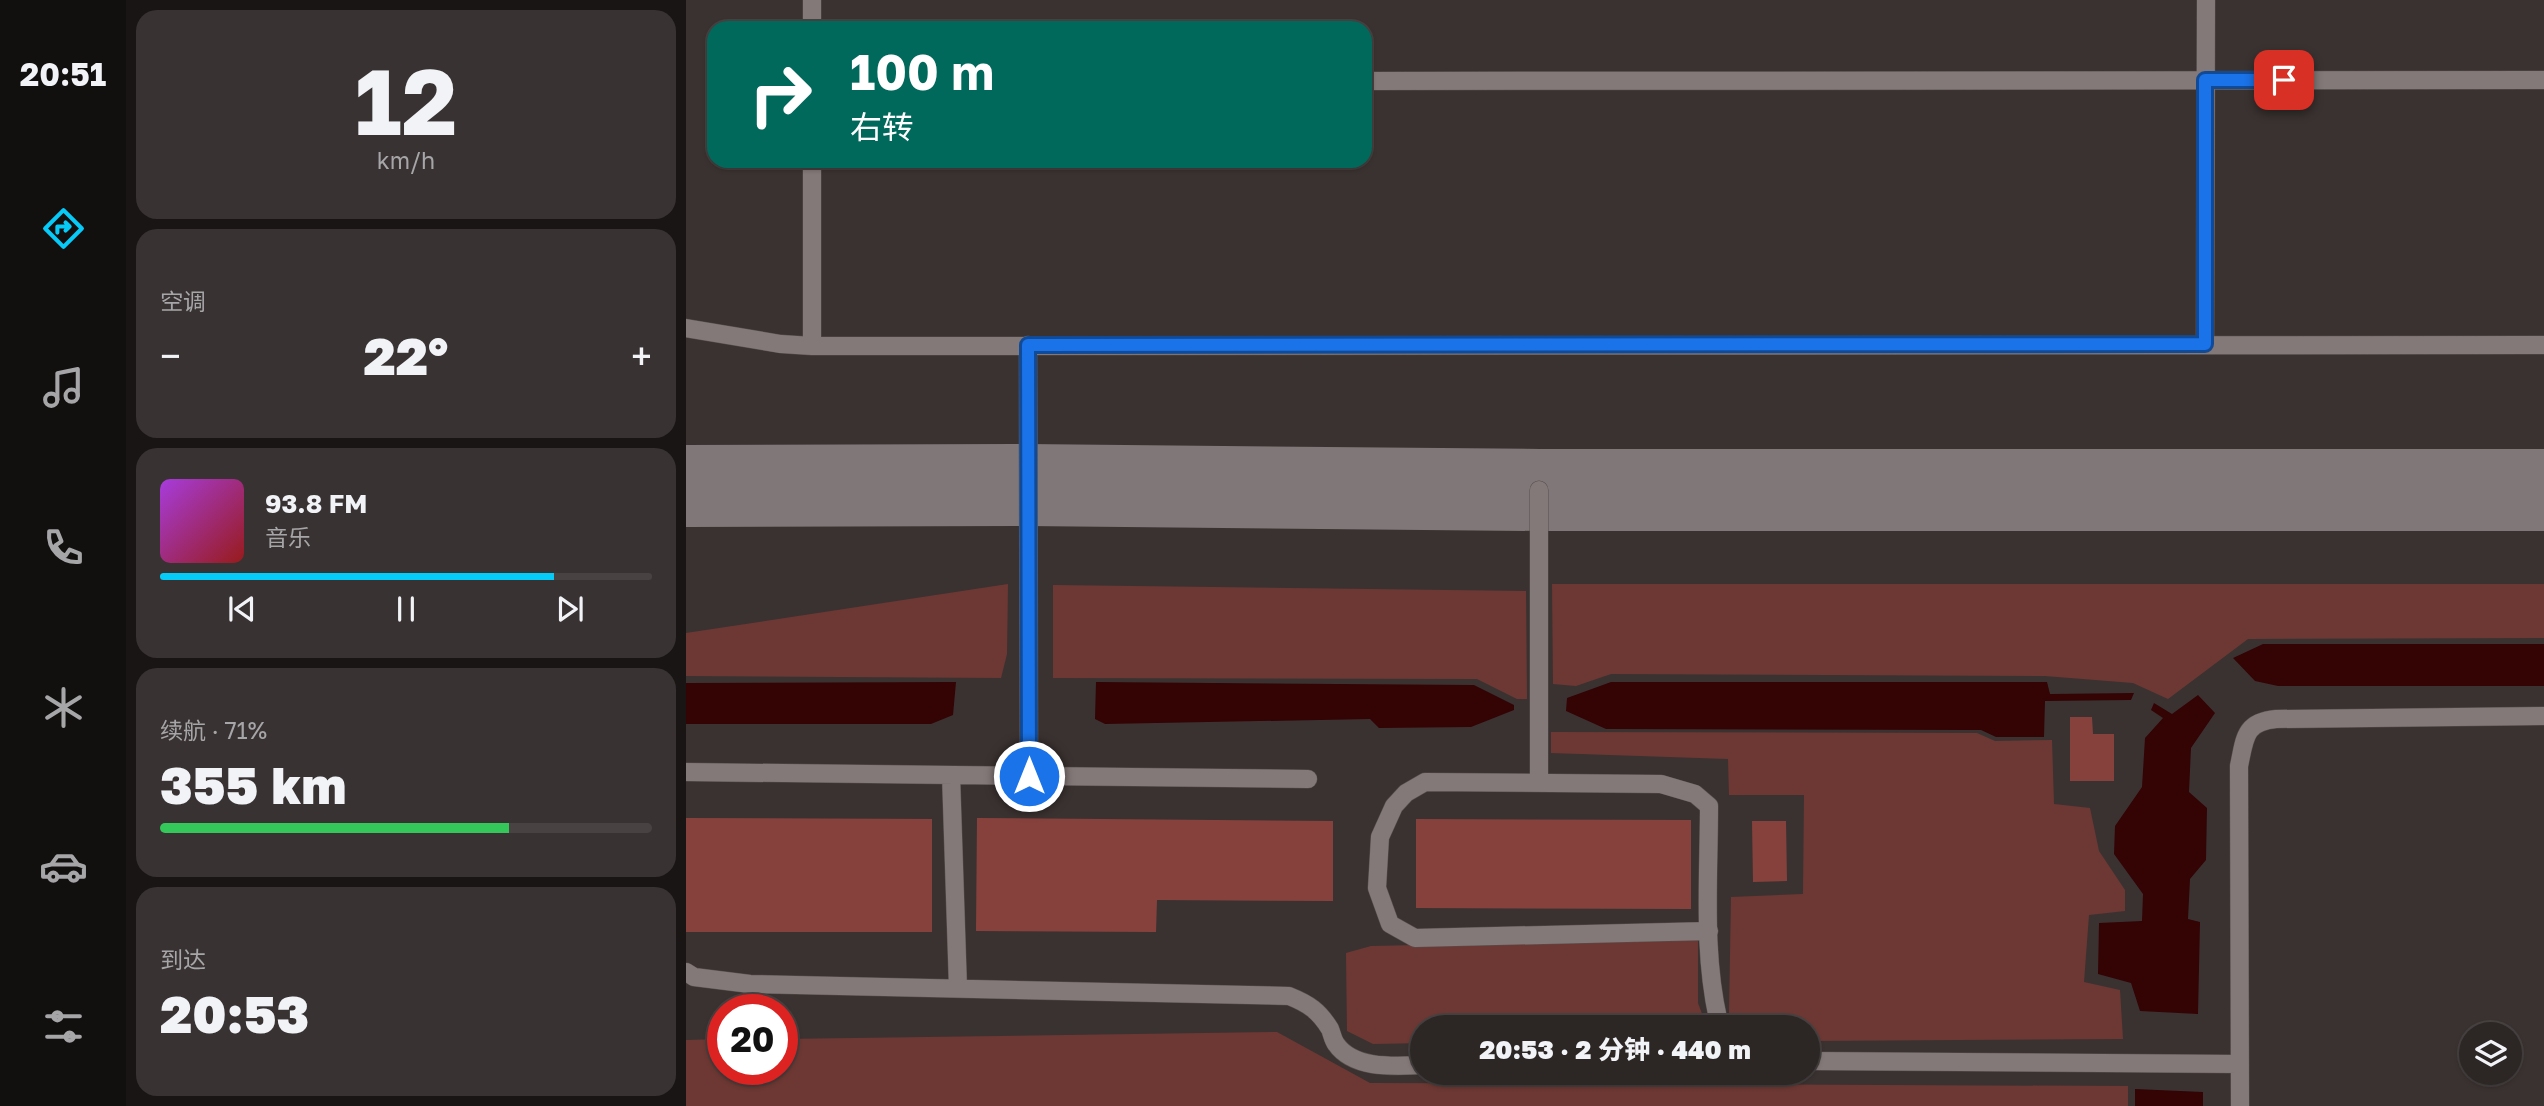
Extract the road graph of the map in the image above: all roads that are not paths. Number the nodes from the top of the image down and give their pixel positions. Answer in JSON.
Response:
{"nodes":[{"id":1,"x":812,"y":0,"type":"edge"},
{"id":2,"x":2206,"y":0,"type":"edge"},
{"id":3,"x":812,"y":21,"type":"edge"},
{"id":4,"x":2205,"y":80,"type":"junction"},
{"id":5,"x":2544,"y":80,"type":"edge"},
{"id":6,"x":1372,"y":81,"type":"edge"},
{"id":7,"x":812,"y":168,"type":"edge"},
{"id":8,"x":686,"y":328,"type":"edge"},
{"id":9,"x":2205,"y":344,"type":"junction"},
{"id":10,"x":1028,"y":345,"type":"junction"},
{"id":11,"x":2544,"y":345,"type":"edge"},
{"id":12,"x":812,"y":346,"type":"junction"},
{"id":13,"x":1539,"y":490,"type":"dead end"},
{"id":14,"x":2544,"y":716,"type":"edge"},
{"id":15,"x":686,"y":772,"type":"edge"},
{"id":16,"x":951,"y":775,"type":"junction"},
{"id":17,"x":1029,"y":776,"type":"junction"},
{"id":18,"x":1308,"y":779,"type":"dead end"},
{"id":19,"x":1539,"y":783,"type":"junction"},
{"id":20,"x":1709,"y":932,"type":"junction"},
{"id":21,"x":686,"y":972,"type":"edge"},
{"id":22,"x":958,"y":988,"type":"junction"},
{"id":23,"x":1717,"y":1015,"type":"edge"},
{"id":24,"x":1820,"y":1061,"type":"edge"},
{"id":25,"x":2240,"y":1064,"type":"junction"},
{"id":26,"x":1410,"y":1065,"type":"edge"},
{"id":27,"x":2240,"y":1106,"type":"edge"}],
"edges":[{"from":1,"to":3,"type":"lane"},
{"from":2,"to":4,"type":"lane"},
{"from":4,"to":5,"type":"lane"},
{"from":4,"to":6,"type":"lane"},
{"from":4,"to":9,"type":"lane"},
{"from":7,"to":12,"type":"lane"},
{"from":8,"to":12,"type":"lane"},
{"from":9,"to":10,"type":"lane"},
{"from":9,"to":11,"type":"lane"},
{"from":10,"to":12,"type":"lane"},
{"from":10,"to":17,"type":"lane"},
{"from":13,"to":19,"type":"lane"},
{"from":14,"to":25,"type":"lane"},
{"from":15,"to":16,"type":"lane"},
{"from":16,"to":17,"type":"lane"},
{"from":16,"to":22,"type":"lane"},
{"from":17,"to":18,"type":"lane"},
{"from":19,"to":20,"type":"lane"},
{"from":19,"to":20,"type":"lane"},
{"from":20,"to":23,"type":"lane"},
{"from":21,"to":22,"type":"lane"},
{"from":22,"to":26,"type":"lane"},
{"from":24,"to":25,"type":"lane"},
{"from":25,"to":27,"type":"lane"}]}
